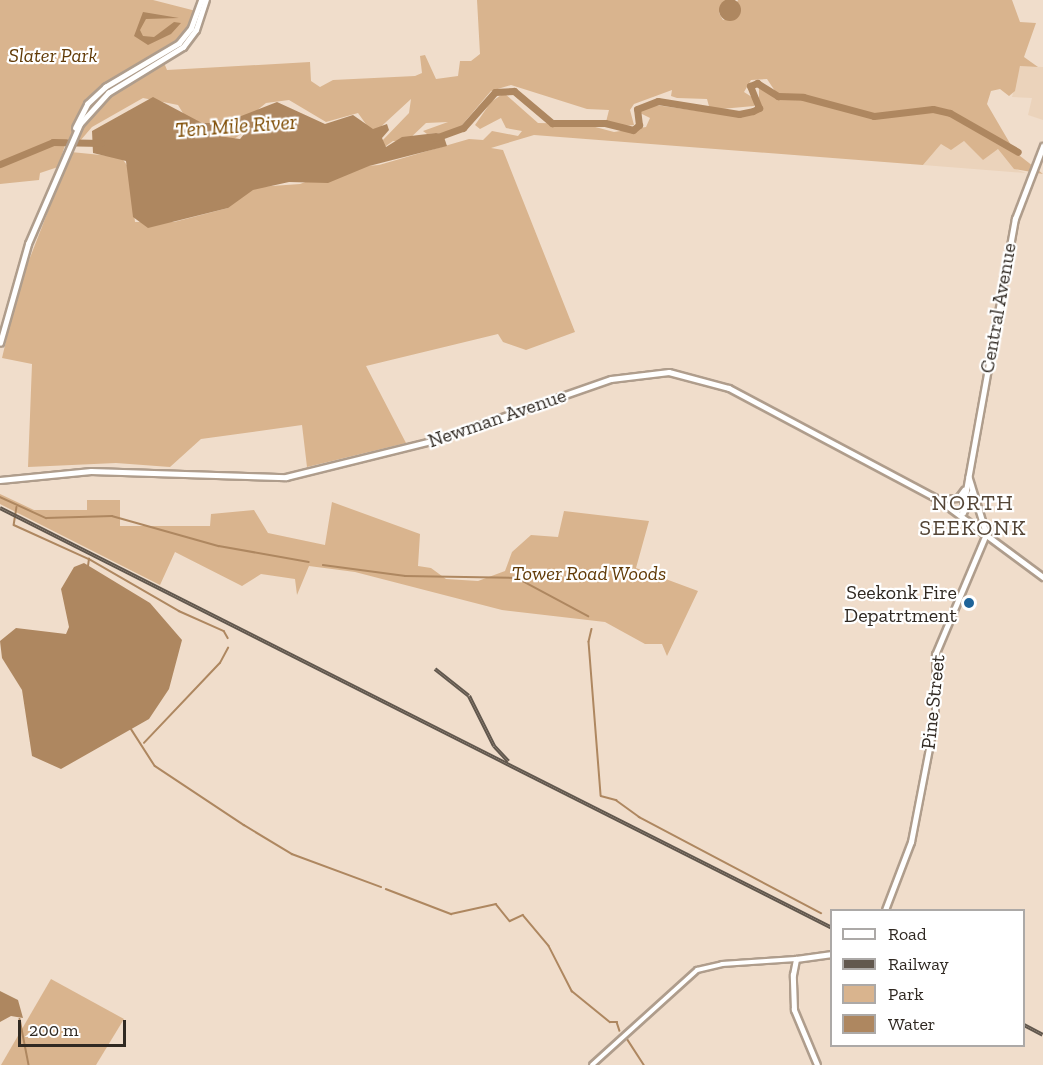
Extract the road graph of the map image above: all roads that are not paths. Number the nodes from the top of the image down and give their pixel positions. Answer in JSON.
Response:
{"nodes":[{"id":1,"x":201,"y":0,"type":"edge"},
{"id":2,"x":206,"y":0,"type":"edge"},
{"id":3,"x":73,"y":136,"type":"junction"},
{"id":4,"x":1043,"y":146,"type":"edge"},
{"id":5,"x":0,"y":342,"type":"edge"},
{"id":6,"x":968,"y":474,"type":"junction"},
{"id":7,"x":0,"y":480,"type":"edge"},
{"id":8,"x":966,"y":488,"type":"junction"},
{"id":9,"x":972,"y":491,"type":"junction"},
{"id":10,"x":938,"y":499,"type":"junction"},
{"id":11,"x":962,"y":513,"type":"junction"},
{"id":12,"x":987,"y":532,"type":"junction"},
{"id":13,"x":1043,"y":577,"type":"edge"},
{"id":14,"x":885,"y":909,"type":"edge"},
{"id":15,"x":830,"y":954,"type":"edge"},
{"id":16,"x":796,"y":959,"type":"junction"},
{"id":17,"x":592,"y":1065,"type":"edge"},
{"id":18,"x":817,"y":1065,"type":"edge"}],
"edges":[{"from":1,"to":3,"type":"main road"},
{"from":2,"to":3,"type":"main road"},
{"from":3,"to":5,"type":"main road"},
{"from":4,"to":6,"type":"main road","name":"Central Avenue"},
{"from":6,"to":8,"type":"main road","name":"Central Avenue"},
{"from":6,"to":9,"type":"main road","name":"Central Avenue"},
{"from":7,"to":10,"type":"main road","name":"Newman Avenue"},
{"from":8,"to":10,"type":"main road"},
{"from":8,"to":11,"type":"main road","name":"Central Avenue"},
{"from":9,"to":11,"type":"main road"},
{"from":9,"to":12,"type":"main road","name":"Central Avenue"},
{"from":10,"to":11,"type":"main road","name":"Newman Avenue"},
{"from":11,"to":12,"type":"main road"},
{"from":12,"to":13,"type":"main road"},
{"from":12,"to":14,"type":"main road","name":"Pine Street"},
{"from":15,"to":16,"type":"main road"},
{"from":16,"to":17,"type":"street"},
{"from":16,"to":18,"type":"main road"}]}
